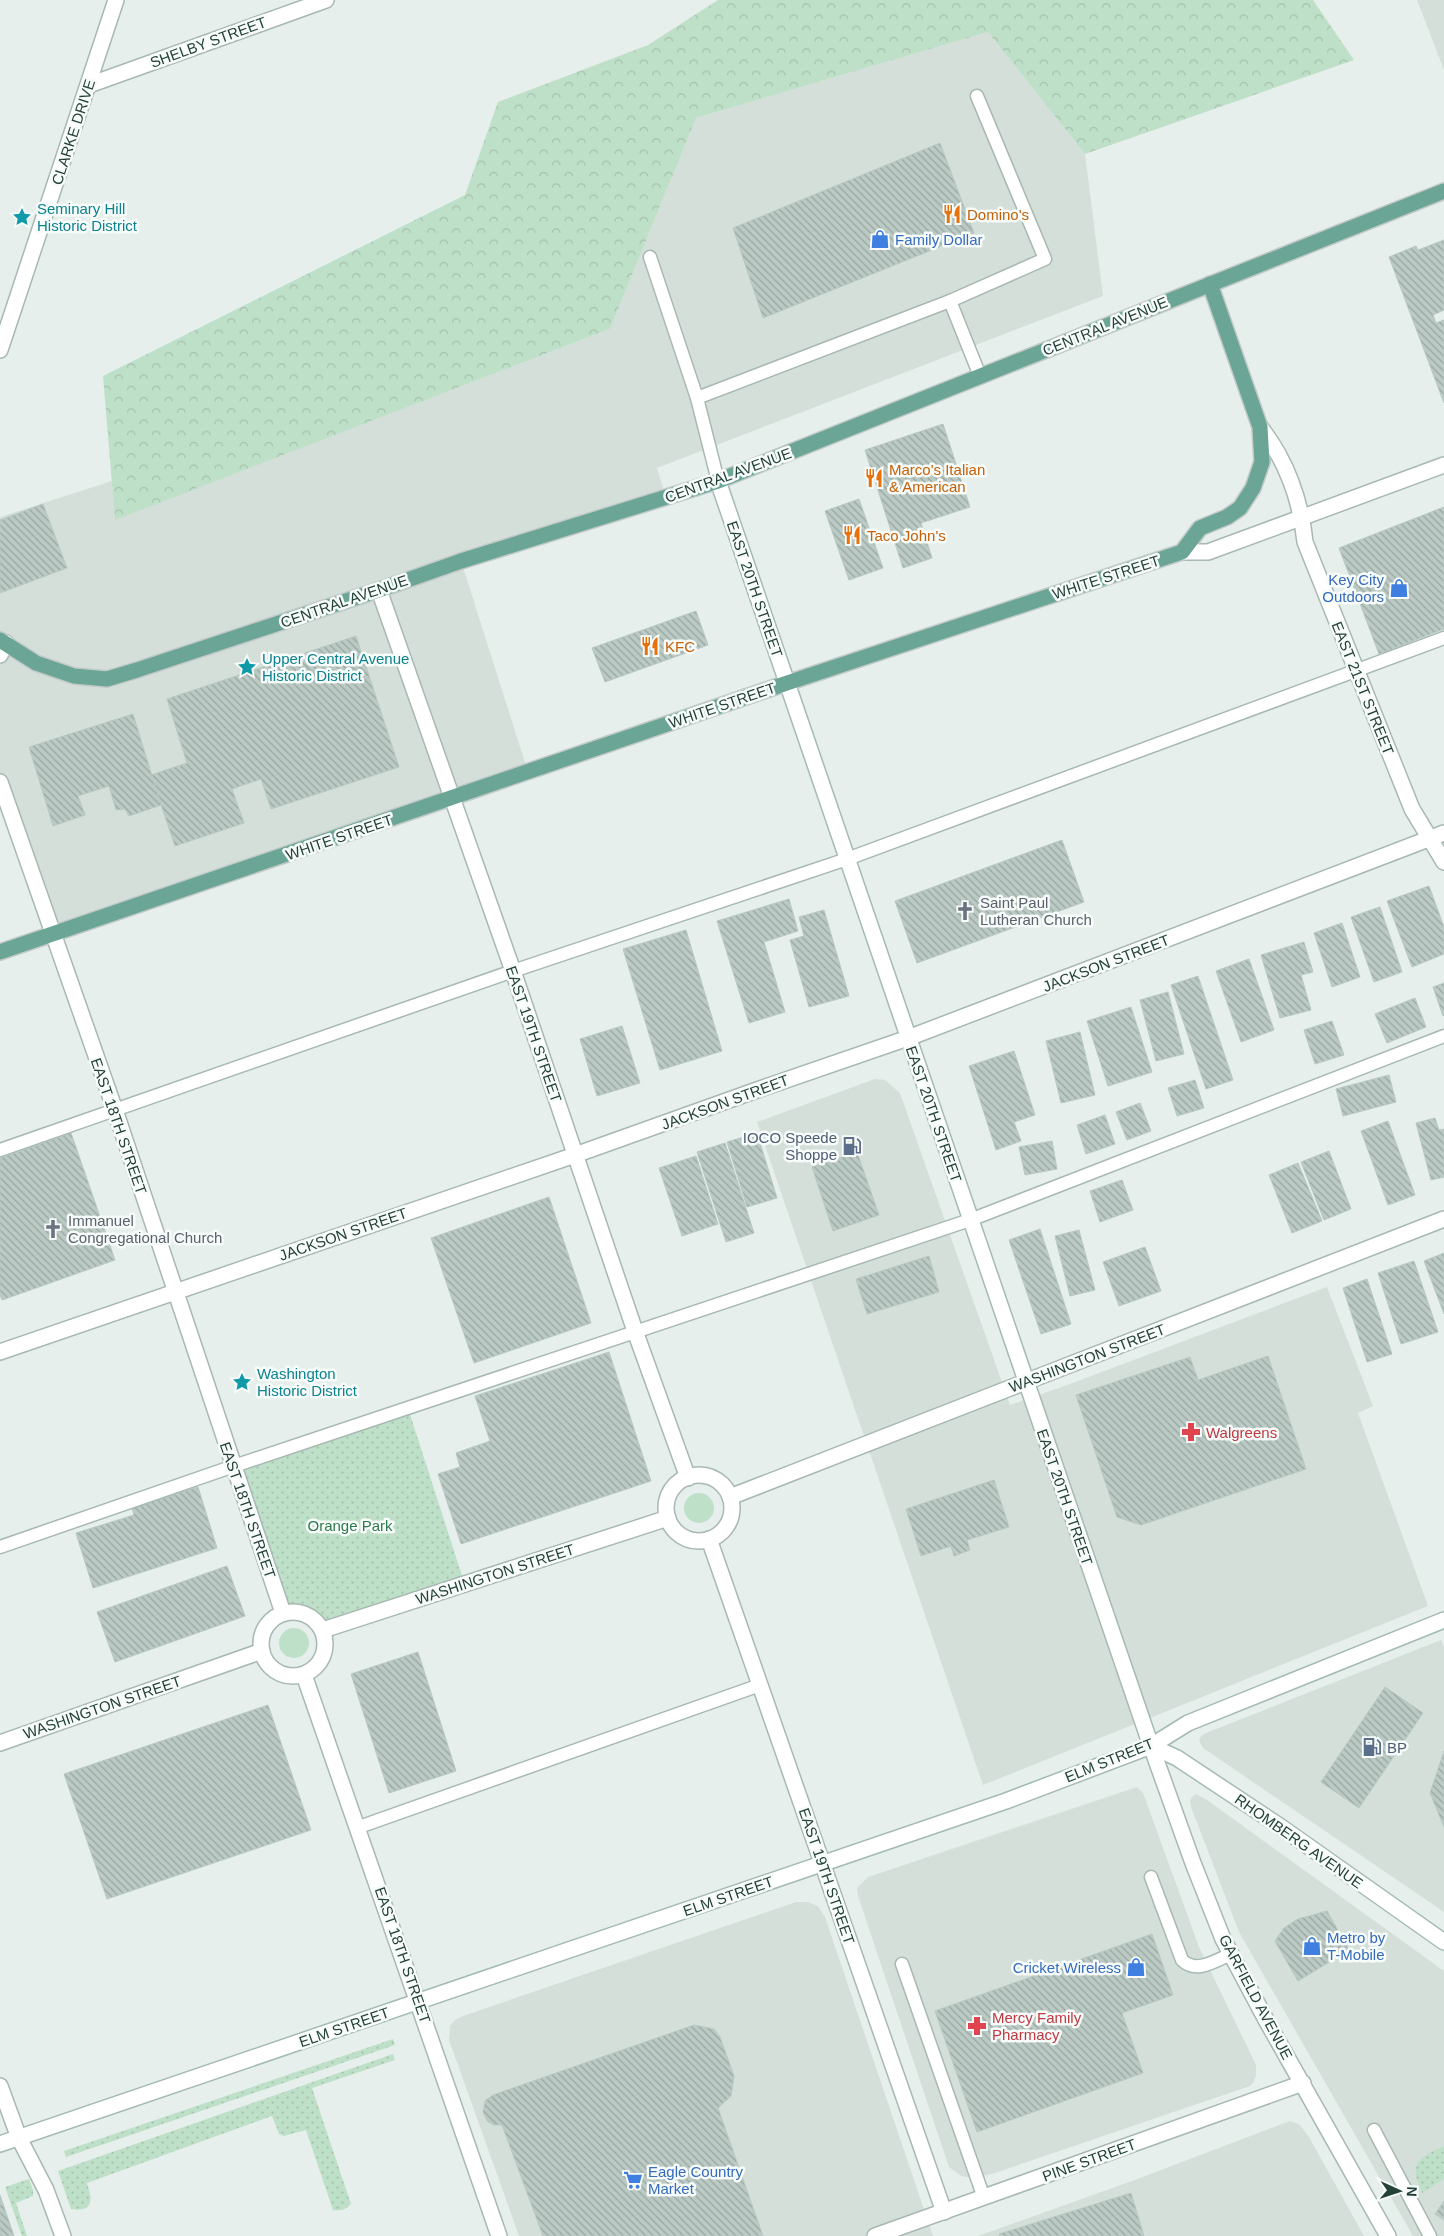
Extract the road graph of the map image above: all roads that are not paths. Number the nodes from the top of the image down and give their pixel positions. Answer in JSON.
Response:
{"nodes":[{"id":1,"x":116,"y":0,"type":"edge"},
{"id":2,"x":326,"y":0,"type":"edge"},
{"id":3,"x":89,"y":84,"type":"junction"},
{"id":4,"x":977,"y":96,"type":"dead end"},
{"id":5,"x":1444,"y":191,"type":"edge"},
{"id":6,"x":650,"y":257,"type":"dead end"},
{"id":7,"x":1210,"y":284,"type":"junction"},
{"id":8,"x":950,"y":301,"type":"junction"},
{"id":9,"x":0,"y":350,"type":"edge"},
{"id":10,"x":980,"y":376,"type":"junction"},
{"id":11,"x":697,"y":398,"type":"junction"},
{"id":12,"x":1260,"y":427,"type":"junction"},
{"id":13,"x":1444,"y":465,"type":"edge"},
{"id":14,"x":718,"y":481,"type":"junction"},
{"id":15,"x":1303,"y":518,"type":"junction"},
{"id":16,"x":1182,"y":552,"type":"junction"},
{"id":17,"x":378,"y":590,"type":"junction"},
{"id":18,"x":1444,"y":638,"type":"edge"},
{"id":19,"x":2,"y":646,"type":"edge"},
{"id":20,"x":1355,"y":672,"type":"junction"},
{"id":21,"x":787,"y":683,"type":"junction"},
{"id":22,"x":0,"y":782,"type":"edge"},
{"id":23,"x":451,"y":799,"type":"junction"},
{"id":24,"x":1437,"y":836,"type":"edge"},
{"id":25,"x":847,"y":859,"type":"junction"},
{"id":26,"x":1444,"y":862,"type":"edge"},
{"id":27,"x":53,"y":933,"type":"junction"},
{"id":28,"x":0,"y":952,"type":"edge"},
{"id":29,"x":513,"y":971,"type":"junction"},
{"id":30,"x":1444,"y":1036,"type":"edge"},
{"id":31,"x":908,"y":1038,"type":"junction"},
{"id":32,"x":115,"y":1110,"type":"junction"},
{"id":33,"x":0,"y":1150,"type":"edge"},
{"id":34,"x":575,"y":1155,"type":"junction"},
{"id":35,"x":1444,"y":1219,"type":"edge"},
{"id":36,"x":970,"y":1220,"type":"junction"},
{"id":37,"x":174,"y":1291,"type":"junction"},
{"id":38,"x":635,"y":1331,"type":"junction"},
{"id":39,"x":0,"y":1352,"type":"edge"},
{"id":40,"x":1025,"y":1381,"type":"junction"},
{"id":41,"x":234,"y":1466,"type":"junction"},
{"id":42,"x":688,"y":1478,"type":"junction"},
{"id":43,"x":730,"y":1497,"type":"junction"},
{"id":44,"x":668,"y":1518,"type":"junction"},
{"id":45,"x":709,"y":1540,"type":"junction"},
{"id":46,"x":0,"y":1547,"type":"edge"},
{"id":47,"x":283,"y":1613,"type":"junction"},
{"id":48,"x":1444,"y":1620,"type":"edge"},
{"id":49,"x":323,"y":1630,"type":"junction"},
{"id":50,"x":262,"y":1652,"type":"junction"},
{"id":51,"x":304,"y":1675,"type":"junction"},
{"id":52,"x":760,"y":1685,"type":"junction"},
{"id":53,"x":0,"y":1743,"type":"edge"},
{"id":54,"x":1151,"y":1746,"type":"junction"},
{"id":55,"x":359,"y":1827,"type":"junction"},
{"id":56,"x":822,"y":1864,"type":"junction"},
{"id":57,"x":1151,"y":1877,"type":"dead end"},
{"id":58,"x":1444,"y":1942,"type":"edge"},
{"id":59,"x":1231,"y":1954,"type":"junction"},
{"id":60,"x":902,"y":1964,"type":"dead end"},
{"id":61,"x":419,"y":2001,"type":"junction"},
{"id":62,"x":1303,"y":2084,"type":"junction"},
{"id":63,"x":0,"y":2086,"type":"edge"},
{"id":64,"x":1374,"y":2130,"type":"dead end"},
{"id":65,"x":19,"y":2138,"type":"junction"},
{"id":66,"x":0,"y":2144,"type":"edge"},
{"id":67,"x":984,"y":2198,"type":"junction"},
{"id":68,"x":944,"y":2212,"type":"junction"},
{"id":69,"x":63,"y":2236,"type":"edge"},
{"id":70,"x":499,"y":2236,"type":"edge"},
{"id":71,"x":875,"y":2236,"type":"edge"},
{"id":72,"x":1388,"y":2236,"type":"edge"},
{"id":73,"x":1430,"y":2236,"type":"edge"}],
"edges":[{"from":1,"to":3,"type":"street","name":"CLARKE DRIVE"},
{"from":2,"to":3,"type":"street","name":"SHELBY STREET"},
{"from":3,"to":9,"type":"street","name":"CLARKE DRIVE"},
{"from":4,"to":8,"type":"lane"},
{"from":5,"to":7,"type":"main road","name":"CENTRAL AVENUE"},
{"from":6,"to":11,"type":"lane"},
{"from":7,"to":10,"type":"main road","name":"CENTRAL AVENUE"},
{"from":7,"to":12,"type":"main road","name":"EAST 21ST STREET"},
{"from":8,"to":10,"type":"lane"},
{"from":8,"to":11,"type":"lane"},
{"from":10,"to":14,"type":"main road","name":"CENTRAL AVENUE"},
{"from":11,"to":14,"type":"lane"},
{"from":12,"to":15,"type":"street","name":"EAST 21ST STREET"},
{"from":12,"to":16,"type":"main road"},
{"from":13,"to":15,"type":"street","name":"WHITE STREET"},
{"from":14,"to":17,"type":"main road","name":"CENTRAL AVENUE"},
{"from":14,"to":21,"type":"street","name":"EAST 20TH STREET"},
{"from":15,"to":16,"type":"street","name":"WHITE STREET"},
{"from":15,"to":20,"type":"street","name":"EAST 21ST STREET"},
{"from":16,"to":21,"type":"main road","name":"WHITE STREET"},
{"from":17,"to":19,"type":"main road","name":"CENTRAL AVENUE"},
{"from":17,"to":23,"type":"street","name":"EAST 19TH STREET"},
{"from":18,"to":20,"type":"lane"},
{"from":20,"to":24,"type":"street","name":"EAST 21ST STREET"},
{"from":20,"to":25,"type":"lane"},
{"from":21,"to":23,"type":"main road","name":"WHITE STREET"},
{"from":21,"to":25,"type":"street","name":"EAST 20TH STREET"},
{"from":22,"to":27,"type":"street","name":"EAST 18TH STREET"},
{"from":23,"to":27,"type":"main road","name":"WHITE STREET"},
{"from":23,"to":29,"type":"street","name":"EAST 19TH STREET"},
{"from":24,"to":26,"type":"street","name":"EAST 21ST STREET"},
{"from":24,"to":31,"type":"street","name":"JACKSON STREET"},
{"from":25,"to":29,"type":"lane"},
{"from":25,"to":31,"type":"street","name":"EAST 20TH STREET"},
{"from":27,"to":28,"type":"main road","name":"WHITE STREET"},
{"from":27,"to":32,"type":"street","name":"EAST 18TH STREET"},
{"from":29,"to":32,"type":"lane"},
{"from":29,"to":34,"type":"street","name":"EAST 19TH STREET"},
{"from":30,"to":36,"type":"lane"},
{"from":31,"to":34,"type":"street","name":"JACKSON STREET"},
{"from":31,"to":36,"type":"street","name":"EAST 20TH STREET"},
{"from":32,"to":33,"type":"lane"},
{"from":32,"to":37,"type":"street","name":"EAST 18TH STREET"},
{"from":34,"to":37,"type":"street","name":"JACKSON STREET"},
{"from":34,"to":38,"type":"street","name":"EAST 19TH STREET"},
{"from":35,"to":40,"type":"street","name":"WASHINGTON STREET"},
{"from":36,"to":38,"type":"lane"},
{"from":36,"to":40,"type":"street","name":"EAST 20TH STREET"},
{"from":37,"to":39,"type":"street","name":"JACKSON STREET"},
{"from":37,"to":41,"type":"street","name":"EAST 18TH STREET"},
{"from":38,"to":41,"type":"lane"},
{"from":38,"to":42,"type":"street","name":"EAST 19TH STREET"},
{"from":40,"to":43,"type":"street","name":"WASHINGTON STREET"},
{"from":40,"to":54,"type":"street","name":"EAST 20TH STREET"},
{"from":41,"to":46,"type":"lane"},
{"from":41,"to":47,"type":"street","name":"EAST 18TH STREET"},
{"from":42,"to":43,"type":"street"},
{"from":42,"to":44,"type":"street"},
{"from":43,"to":45,"type":"street"},
{"from":44,"to":45,"type":"street"},
{"from":44,"to":49,"type":"street","name":"WASHINGTON STREET"},
{"from":45,"to":52,"type":"street","name":"EAST 19TH STREET"},
{"from":47,"to":49,"type":"street"},
{"from":47,"to":50,"type":"street"},
{"from":48,"to":54,"type":"street","name":"ELM STREET"},
{"from":49,"to":51,"type":"street"},
{"from":50,"to":51,"type":"street"},
{"from":50,"to":53,"type":"street","name":"WASHINGTON STREET"},
{"from":51,"to":55,"type":"street","name":"EAST 18TH STREET"},
{"from":52,"to":55,"type":"lane"},
{"from":52,"to":56,"type":"street","name":"EAST 19TH STREET"},
{"from":54,"to":56,"type":"street","name":"ELM STREET"},
{"from":54,"to":58,"type":"street","name":"RHOMBERG AVENUE"},
{"from":54,"to":59,"type":"street","name":"GARFIELD AVENUE"},
{"from":55,"to":61,"type":"street","name":"EAST 18TH STREET"},
{"from":56,"to":61,"type":"street","name":"ELM STREET"},
{"from":56,"to":68,"type":"street","name":"EAST 19TH STREET"},
{"from":57,"to":59,"type":"lane"},
{"from":59,"to":62,"type":"street","name":"GARFIELD AVENUE"},
{"from":60,"to":67,"type":"lane"},
{"from":61,"to":65,"type":"street","name":"ELM STREET"},
{"from":61,"to":70,"type":"street","name":"EAST 18TH STREET"},
{"from":62,"to":67,"type":"street","name":"PINE STREET"},
{"from":62,"to":72,"type":"street","name":"GARFIELD AVENUE"},
{"from":63,"to":65,"type":"street"},
{"from":64,"to":73,"type":"lane"},
{"from":65,"to":66,"type":"street","name":"ELM STREET"},
{"from":65,"to":69,"type":"street"},
{"from":67,"to":68,"type":"street","name":"PINE STREET"},
{"from":68,"to":71,"type":"street","name":"PINE STREET"}]}
